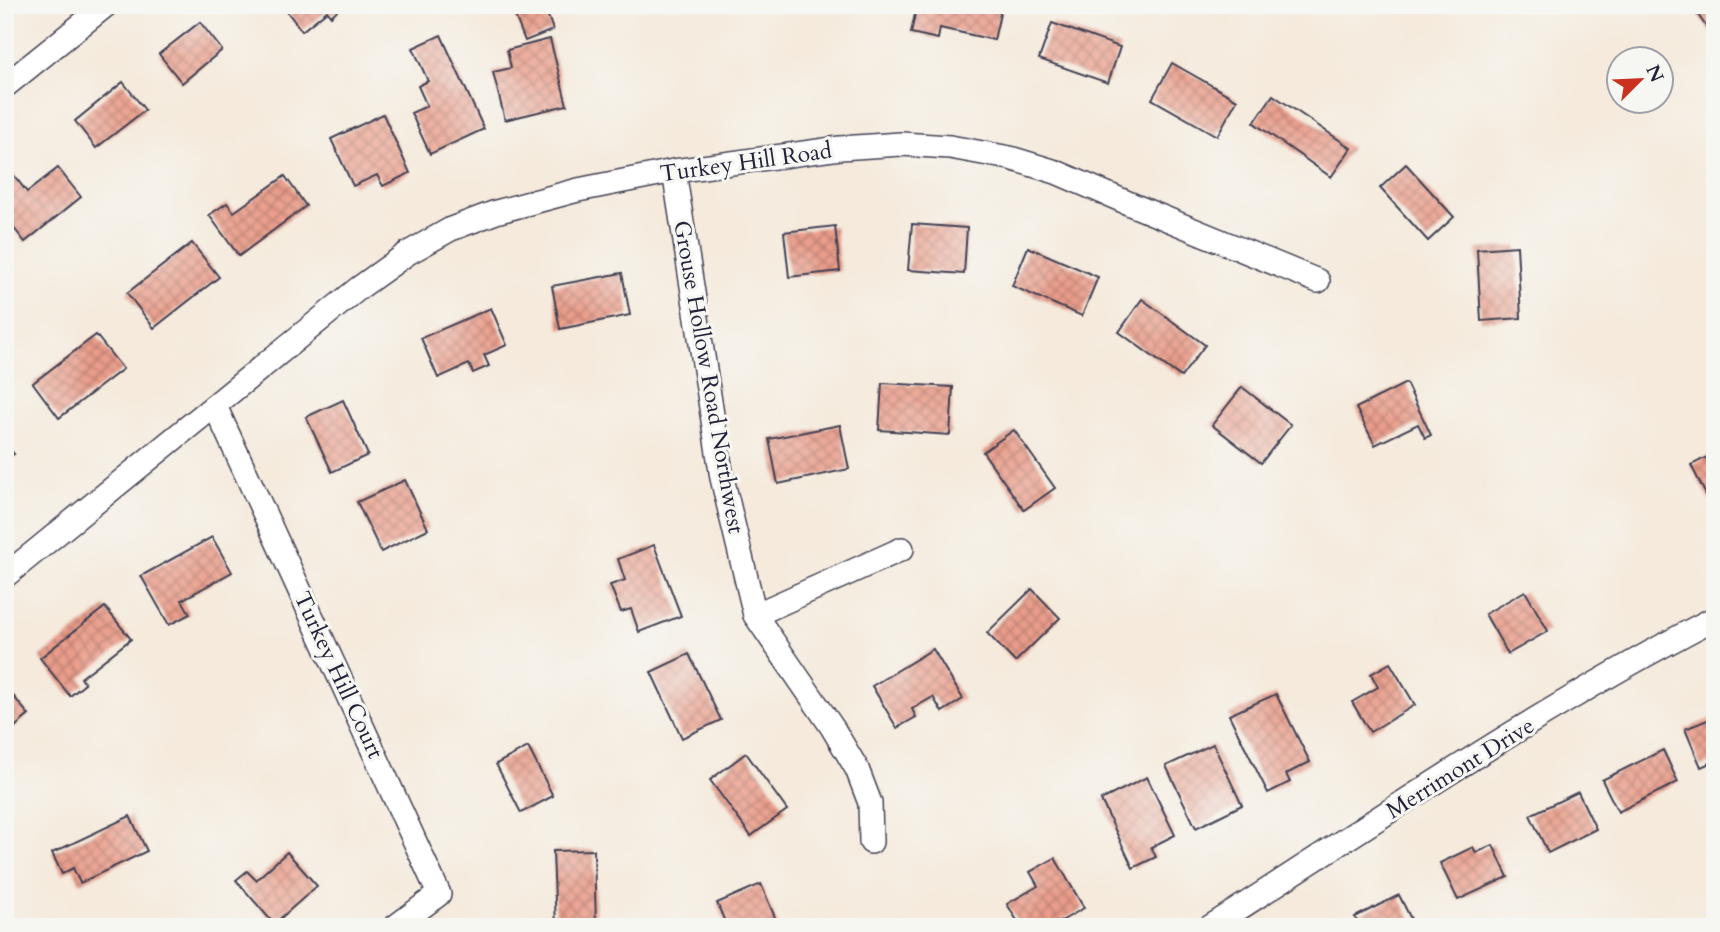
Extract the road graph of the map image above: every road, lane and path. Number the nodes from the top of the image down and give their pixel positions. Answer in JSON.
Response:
{"nodes":[{"id":1,"x":106,"y":5,"type":"edge"},
{"id":2,"x":5,"y":86,"type":"edge"},
{"id":3,"x":674,"y":171,"type":"junction"},
{"id":4,"x":1318,"y":281,"type":"dead end"},
{"id":5,"x":215,"y":406,"type":"junction"},
{"id":6,"x":902,"y":550,"type":"dead end"},
{"id":7,"x":5,"y":576,"type":"edge"},
{"id":8,"x":755,"y":615,"type":"junction"},
{"id":9,"x":1715,"y":618,"type":"edge"},
{"id":10,"x":871,"y":842,"type":"dead end"},
{"id":11,"x":395,"y":927,"type":"edge"},
{"id":12,"x":1210,"y":927,"type":"edge"}],
"edges":[{"from":1,"to":2,"type":"street"},
{"from":3,"to":4,"type":"street","name":"Turkey Hill Road"},
{"from":3,"to":5,"type":"street","name":"Turkey Hill Road"},
{"from":3,"to":8,"type":"street","name":"Grouse Hollow Road Northwest"},
{"from":5,"to":7,"type":"street","name":"Turkey Hill Road"},
{"from":5,"to":11,"type":"street","name":"Turkey Hill Court"},
{"from":6,"to":8,"type":"street"},
{"from":8,"to":10,"type":"street","name":"Grouse Hollow Road Northwest"},
{"from":9,"to":12,"type":"street","name":"Merrimont Drive"}]}
